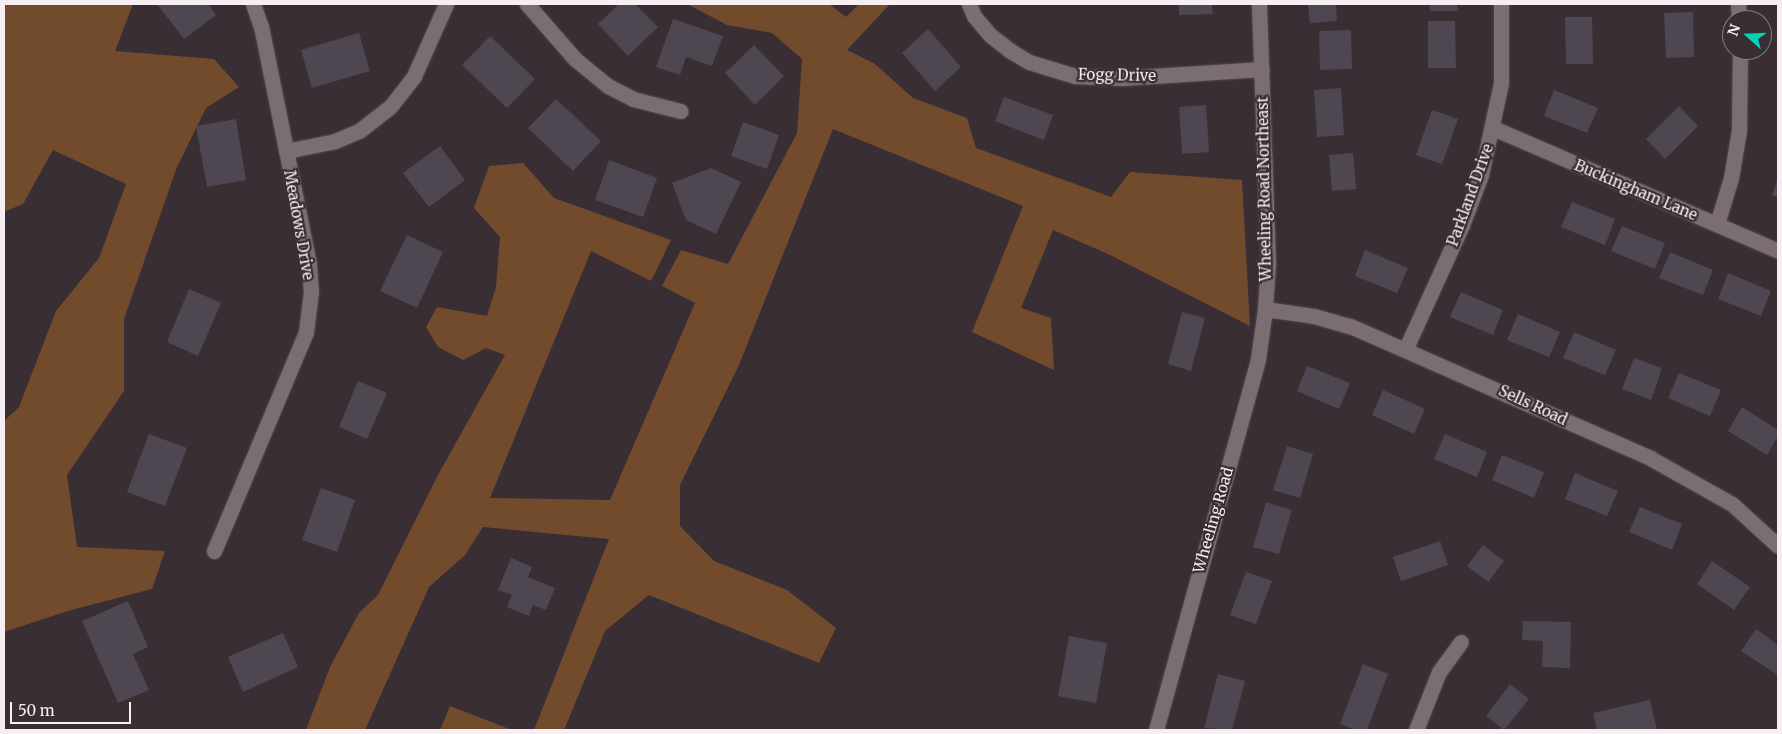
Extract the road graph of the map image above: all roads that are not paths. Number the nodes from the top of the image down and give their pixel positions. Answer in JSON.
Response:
{"nodes":[{"id":1,"x":253,"y":4,"type":"edge"},
{"id":2,"x":446,"y":4,"type":"edge"},
{"id":3,"x":528,"y":4,"type":"edge"},
{"id":4,"x":969,"y":4,"type":"edge"},
{"id":5,"x":1259,"y":4,"type":"edge"},
{"id":6,"x":1501,"y":4,"type":"edge"},
{"id":7,"x":1740,"y":60,"type":"edge"},
{"id":8,"x":1262,"y":69,"type":"junction"},
{"id":9,"x":680,"y":111,"type":"dead end"},
{"id":10,"x":1493,"y":128,"type":"junction"},
{"id":11,"x":286,"y":151,"type":"junction"},
{"id":12,"x":1717,"y":224,"type":"junction"},
{"id":13,"x":1778,"y":251,"type":"edge"},
{"id":14,"x":1265,"y":309,"type":"junction"},
{"id":15,"x":1406,"y":348,"type":"junction"},
{"id":16,"x":1778,"y":546,"type":"edge"},
{"id":17,"x":214,"y":551,"type":"dead end"},
{"id":18,"x":1461,"y":642,"type":"dead end"},
{"id":19,"x":1156,"y":730,"type":"edge"},
{"id":20,"x":1416,"y":730,"type":"edge"}],
"edges":[{"from":1,"to":11,"type":"street","name":"Meadows Drive"},
{"from":2,"to":11,"type":"street"},
{"from":3,"to":9,"type":"street"},
{"from":4,"to":8,"type":"street","name":"Fogg Drive"},
{"from":5,"to":8,"type":"street"},
{"from":6,"to":10,"type":"street","name":"Parkland Drive"},
{"from":7,"to":12,"type":"street"},
{"from":8,"to":14,"type":"street","name":"Wheeling Road Northeast"},
{"from":10,"to":12,"type":"street","name":"Buckingham Lane"},
{"from":10,"to":15,"type":"street","name":"Parkland Drive"},
{"from":11,"to":17,"type":"street","name":"Meadows Drive"},
{"from":12,"to":13,"type":"street","name":"Buckingham Lane"},
{"from":14,"to":15,"type":"street","name":"Sells Road"},
{"from":14,"to":19,"type":"street","name":"Wheeling Road"},
{"from":15,"to":16,"type":"street","name":"Sells Road"},
{"from":18,"to":20,"type":"street"}]}
